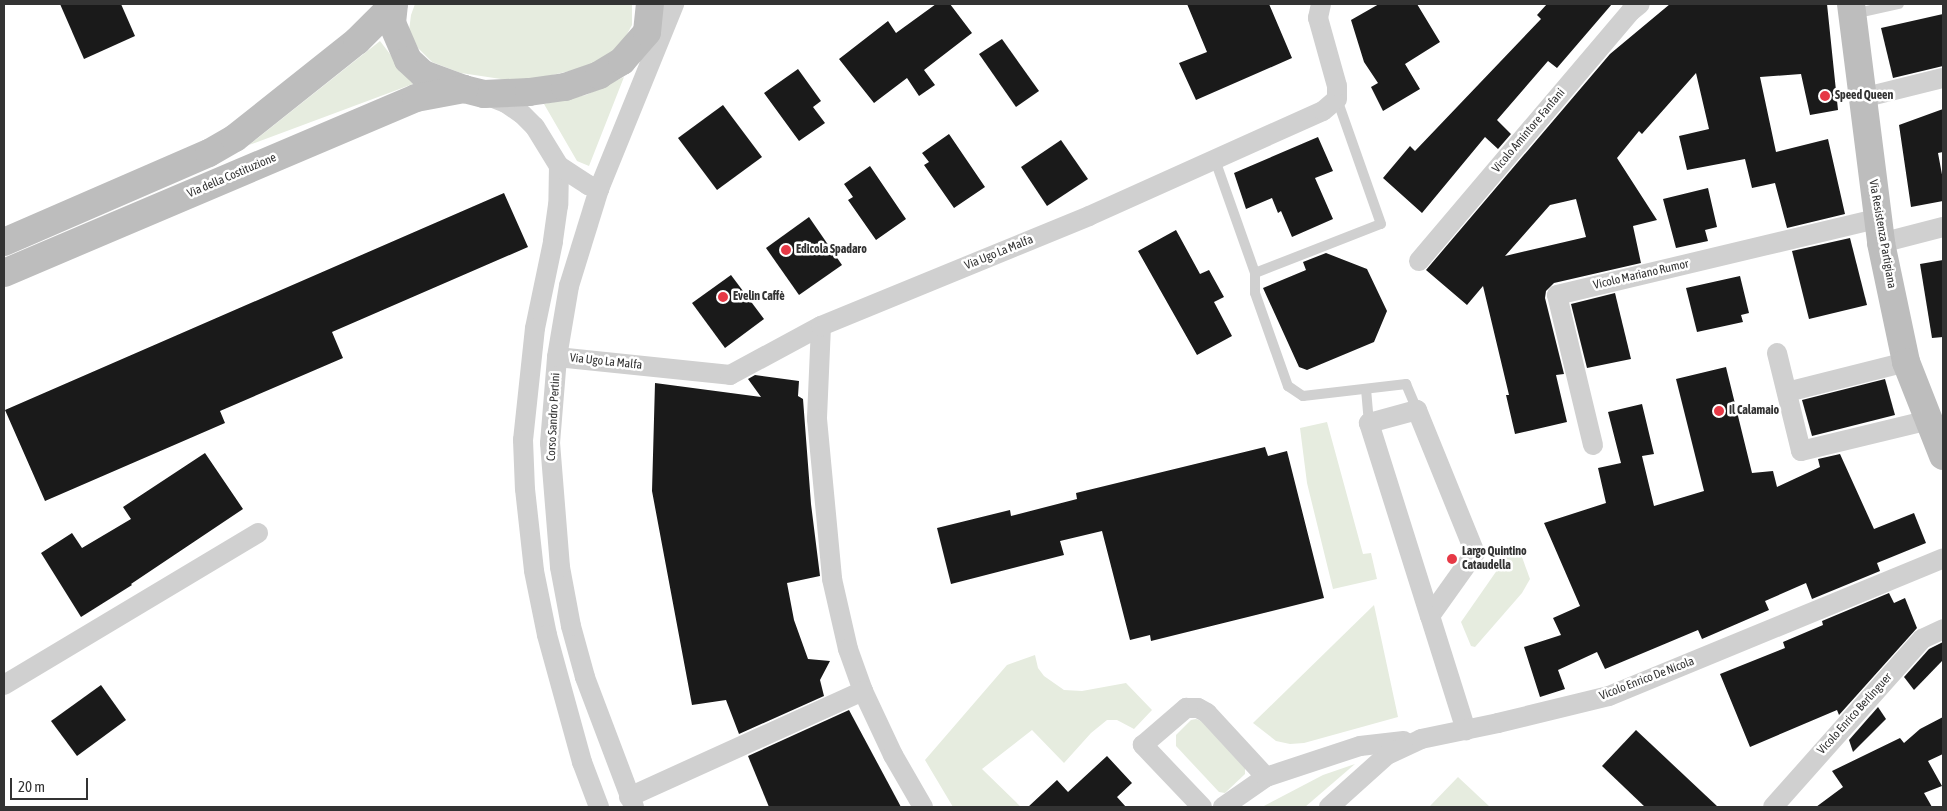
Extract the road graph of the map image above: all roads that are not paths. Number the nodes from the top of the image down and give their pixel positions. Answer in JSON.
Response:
{"nodes":[{"id":1,"x":394,"y":4,"type":"edge"},
{"id":2,"x":674,"y":4,"type":"edge"},
{"id":3,"x":1321,"y":4,"type":"edge"},
{"id":4,"x":1640,"y":4,"type":"edge"},
{"id":5,"x":1899,"y":4,"type":"edge"},
{"id":6,"x":1851,"y":9,"type":"edge"},
{"id":7,"x":652,"y":15,"type":"edge"},
{"id":8,"x":644,"y":74,"type":"junction"},
{"id":9,"x":1943,"y":78,"type":"edge"},
{"id":10,"x":474,"y":92,"type":"junction"},
{"id":11,"x":1862,"y":98,"type":"junction"},
{"id":12,"x":1337,"y":100,"type":"junction"},
{"id":13,"x":1215,"y":160,"type":"junction"},
{"id":14,"x":559,"y":166,"type":"junction"},
{"id":15,"x":599,"y":189,"type":"junction"},
{"id":16,"x":1943,"y":227,"type":"edge"},
{"id":17,"x":1879,"y":231,"type":"junction"},
{"id":18,"x":4,"y":242,"type":"edge"},
{"id":19,"x":1419,"y":261,"type":"dead end"},
{"id":20,"x":4,"y":273,"type":"edge"},
{"id":21,"x":1256,"y":273,"type":"junction"},
{"id":22,"x":821,"y":326,"type":"junction"},
{"id":23,"x":1777,"y":353,"type":"dead end"},
{"id":24,"x":557,"y":357,"type":"junction"},
{"id":25,"x":1906,"y":362,"type":"junction"},
{"id":26,"x":1366,"y":389,"type":"junction"},
{"id":27,"x":1786,"y":392,"type":"junction"},
{"id":28,"x":1417,"y":410,"type":"junction"},
{"id":29,"x":1929,"y":420,"type":"junction"},
{"id":30,"x":1369,"y":422,"type":"junction"},
{"id":31,"x":1593,"y":446,"type":"dead end"},
{"id":32,"x":1943,"y":456,"type":"edge"},
{"id":33,"x":258,"y":533,"type":"dead end"},
{"id":34,"x":1943,"y":558,"type":"edge"},
{"id":35,"x":1430,"y":616,"type":"junction"},
{"id":36,"x":1943,"y":629,"type":"edge"},
{"id":37,"x":4,"y":685,"type":"edge"},
{"id":38,"x":863,"y":691,"type":"junction"},
{"id":39,"x":1466,"y":730,"type":"junction"},
{"id":40,"x":1421,"y":739,"type":"junction"},
{"id":41,"x":1266,"y":777,"type":"junction"},
{"id":42,"x":632,"y":802,"type":"edge"},
{"id":43,"x":599,"y":807,"type":"edge"},
{"id":44,"x":923,"y":807,"type":"edge"},
{"id":45,"x":1202,"y":807,"type":"edge"},
{"id":46,"x":1223,"y":807,"type":"edge"},
{"id":47,"x":1329,"y":807,"type":"edge"},
{"id":48,"x":1773,"y":807,"type":"edge"}],
"edges":[{"from":1,"to":10,"type":"main road"},
{"from":1,"to":18,"type":"main road"},
{"from":2,"to":8,"type":"street","name":"Corso Sandro Pertini"},
{"from":3,"to":12,"type":"street"},
{"from":4,"to":19,"type":"street","name":"Vicolo Amintore Fanfani"},
{"from":5,"to":6,"type":"lane"},
{"from":6,"to":11,"type":"main road","name":"Via Resistenza Partigiana"},
{"from":7,"to":8,"type":"street"},
{"from":7,"to":10,"type":"main road","name":"Via della Costituzione"},
{"from":8,"to":15,"type":"street","name":"Corso Sandro Pertini"},
{"from":9,"to":11,"type":"street"},
{"from":10,"to":14,"type":"street"},
{"from":10,"to":20,"type":"main road","name":"Via della Costituzione"},
{"from":11,"to":17,"type":"main road","name":"Via Resistenza Partigiana"},
{"from":12,"to":13,"type":"street","name":"Via Ugo La Malfa"},
{"from":12,"to":21,"type":"lane"},
{"from":13,"to":21,"type":"lane"},
{"from":13,"to":22,"type":"street","name":"Via Ugo La Malfa"},
{"from":14,"to":15,"type":"street"},
{"from":14,"to":43,"type":"street","name":"Corso Sandro Pertini"},
{"from":15,"to":24,"type":"street","name":"Corso Sandro Pertini"},
{"from":16,"to":17,"type":"street"},
{"from":17,"to":25,"type":"main road","name":"Via Resistenza Partigiana"},
{"from":17,"to":31,"type":"street","name":"Vicolo Mariano Rumor"},
{"from":21,"to":26,"type":"lane"},
{"from":22,"to":24,"type":"street","name":"Via Ugo La Malfa"},
{"from":22,"to":38,"type":"street"},
{"from":23,"to":27,"type":"street"},
{"from":24,"to":42,"type":"street","name":"Corso Sandro Pertini"},
{"from":25,"to":27,"type":"street"},
{"from":25,"to":29,"type":"main road","name":"Via Resistenza Partigiana"},
{"from":26,"to":28,"type":"lane"},
{"from":26,"to":30,"type":"lane"},
{"from":27,"to":29,"type":"street"},
{"from":28,"to":30,"type":"street"},
{"from":28,"to":35,"type":"street"},
{"from":29,"to":32,"type":"main road","name":"Via Resistenza Partigiana"},
{"from":30,"to":35,"type":"street"},
{"from":33,"to":37,"type":"street"},
{"from":34,"to":39,"type":"street","name":"Vicolo Enrico De Nicola"},
{"from":35,"to":39,"type":"street"},
{"from":36,"to":48,"type":"street","name":"Vicolo Enrico Berlinguer"},
{"from":38,"to":42,"type":"street"},
{"from":38,"to":44,"type":"street"},
{"from":39,"to":40,"type":"street","name":"Vicolo Enrico De Nicola"},
{"from":40,"to":41,"type":"street"},
{"from":40,"to":47,"type":"street","name":"Vicolo Enrico De Nicola"},
{"from":41,"to":45,"type":"street"},
{"from":41,"to":46,"type":"street"}]}
